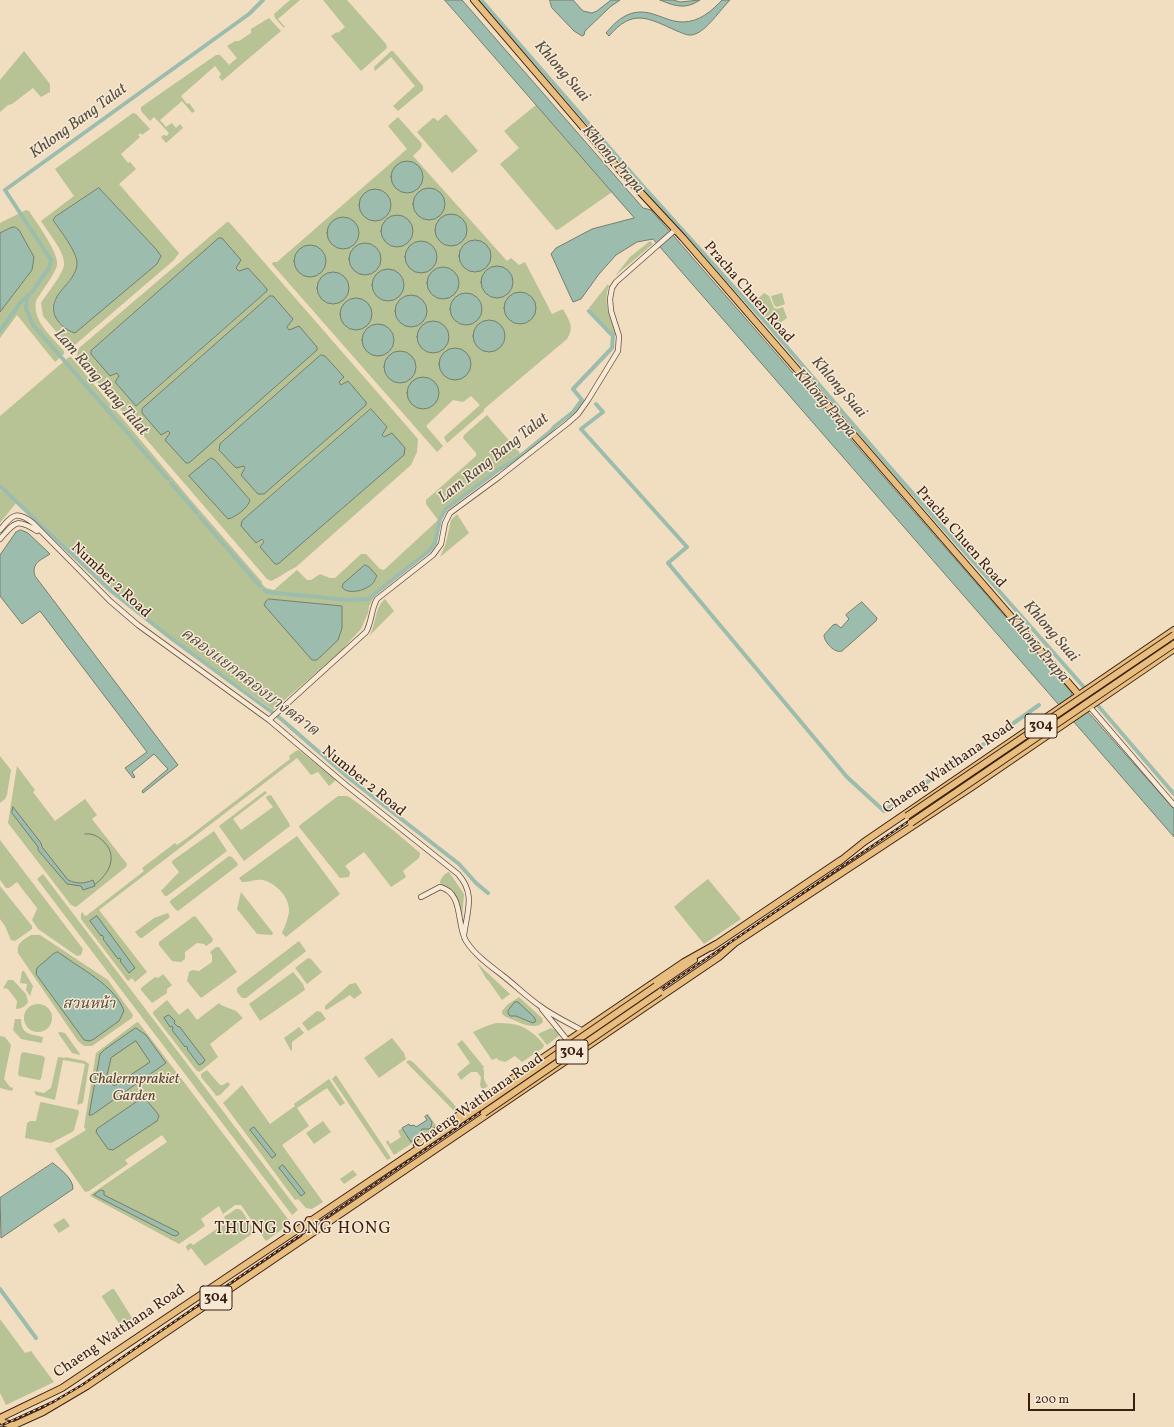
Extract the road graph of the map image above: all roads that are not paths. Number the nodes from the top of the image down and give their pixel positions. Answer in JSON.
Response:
{"nodes":[{"id":1,"x":474,"y":0,"type":"edge"},
{"id":2,"x":674,"y":232,"type":"junction"},
{"id":3,"x":0,"y":530,"type":"edge"},
{"id":4,"x":42,"y":534,"type":"junction"},
{"id":5,"x":0,"y":539,"type":"edge"},
{"id":6,"x":1174,"y":630,"type":"edge"},
{"id":7,"x":1174,"y":635,"type":"edge"},
{"id":8,"x":1165,"y":636,"type":"junction"},
{"id":9,"x":1152,"y":646,"type":"junction"},
{"id":10,"x":1174,"y":648,"type":"edge"},
{"id":11,"x":1161,"y":658,"type":"junction"},
{"id":12,"x":1122,"y":666,"type":"junction"},
{"id":13,"x":1130,"y":678,"type":"junction"},
{"id":14,"x":1084,"y":692,"type":"junction"},
{"id":15,"x":1093,"y":703,"type":"junction"},
{"id":16,"x":269,"y":720,"type":"junction"},
{"id":17,"x":1024,"y":732,"type":"junction"},
{"id":18,"x":1032,"y":746,"type":"junction"},
{"id":19,"x":973,"y":767,"type":"junction"},
{"id":20,"x":980,"y":782,"type":"junction"},
{"id":21,"x":1174,"y":805,"type":"edge"},
{"id":22,"x":838,"y":862,"type":"junction"},
{"id":23,"x":850,"y":867,"type":"junction"},
{"id":24,"x":421,"y":896,"type":"dead end"},
{"id":25,"x":464,"y":935,"type":"junction"},
{"id":26,"x":736,"y":943,"type":"junction"},
{"id":27,"x":716,"y":944,"type":"junction"},
{"id":28,"x":540,"y":1006,"type":"junction"},
{"id":29,"x":590,"y":1026,"type":"junction"},
{"id":30,"x":583,"y":1031,"type":"junction"},
{"id":31,"x":599,"y":1038,"type":"junction"},
{"id":32,"x":568,"y":1041,"type":"junction"},
{"id":33,"x":553,"y":1051,"type":"junction"},
{"id":34,"x":577,"y":1054,"type":"junction"},
{"id":35,"x":561,"y":1065,"type":"junction"},
{"id":36,"x":409,"y":1154,"type":"junction"},
{"id":37,"x":417,"y":1161,"type":"junction"},
{"id":38,"x":309,"y":1220,"type":"junction"},
{"id":39,"x":303,"y":1238,"type":"junction"},
{"id":40,"x":172,"y":1314,"type":"junction"},
{"id":41,"x":152,"y":1327,"type":"junction"},
{"id":42,"x":174,"y":1327,"type":"junction"},
{"id":43,"x":160,"y":1336,"type":"junction"},
{"id":44,"x":0,"y":1418,"type":"edge"},
{"id":45,"x":12,"y":1426,"type":"edge"}],
"edges":[{"from":1,"to":2,"type":"main road","name":"Pracha Chuen Road"},
{"from":2,"to":14,"type":"main road","name":"Pracha Chuen Road"},
{"from":2,"to":16,"type":"street"},
{"from":3,"to":4,"type":"street"},
{"from":4,"to":5,"type":"street"},
{"from":4,"to":16,"type":"street","name":"Number 2 Road"},
{"from":6,"to":8,"type":"main road","name":"Chaeng Watthana Road","number":"304"},
{"from":7,"to":22,"type":"main road","name":"Chaeng Watthana Road","number":"304","bridge":true},
{"from":8,"to":9,"type":"main road","name":"Chaeng Watthana Road","number":"304"},
{"from":8,"to":10,"type":"main road"},
{"from":9,"to":11,"type":"main road"},
{"from":9,"to":12,"type":"main road","name":"Chaeng Watthana Road","number":"304"},
{"from":10,"to":11,"type":"main road","name":"Chaeng Watthana Road","number":"304"},
{"from":10,"to":23,"type":"main road","name":"Chaeng Watthana Road","number":"304","bridge":true},
{"from":11,"to":13,"type":"main road","name":"Chaeng Watthana Road","number":"304"},
{"from":12,"to":13,"type":"main road"},
{"from":12,"to":14,"type":"main road","name":"Chaeng Watthana Road","number":"304"},
{"from":13,"to":15,"type":"main road","name":"Chaeng Watthana Road","number":"304"},
{"from":14,"to":17,"type":"main road","name":"Chaeng Watthana Road","number":"304"},
{"from":15,"to":18,"type":"main road","name":"Chaeng Watthana Road","number":"304"},
{"from":15,"to":21,"type":"street"},
{"from":16,"to":25,"type":"street","name":"Number 2 Road"},
{"from":17,"to":18,"type":"main road"},
{"from":17,"to":19,"type":"main road","name":"Chaeng Watthana Road","number":"304"},
{"from":18,"to":20,"type":"main road","name":"Chaeng Watthana Road","number":"304"},
{"from":19,"to":20,"type":"main road"},
{"from":19,"to":22,"type":"main road","name":"Chaeng Watthana Road","number":"304"},
{"from":20,"to":23,"type":"main road","name":"Chaeng Watthana Road","number":"304"},
{"from":22,"to":27,"type":"main road","name":"Chaeng Watthana Road","number":"304"},
{"from":23,"to":26,"type":"main road","name":"Chaeng Watthana Road","number":"304"},
{"from":24,"to":25,"type":"street"},
{"from":25,"to":28,"type":"street"},
{"from":26,"to":31,"type":"main road","name":"Chaeng Watthana Road","number":"304"},
{"from":26,"to":37,"type":"main road","name":"Chaeng Watthana Road","number":"304","bridge":true},
{"from":27,"to":29,"type":"main road","name":"Chaeng Watthana Road","number":"304"},
{"from":27,"to":36,"type":"main road","name":"Chaeng Watthana Road","number":"304","bridge":true},
{"from":28,"to":30,"type":"street"},
{"from":28,"to":32,"type":"street"},
{"from":29,"to":30,"type":"main road","name":"Chaeng Watthana Road","number":"304"},
{"from":29,"to":31,"type":"main road"},
{"from":30,"to":32,"type":"main road","name":"Chaeng Watthana Road","number":"304"},
{"from":31,"to":34,"type":"main road","name":"Chaeng Watthana Road","number":"304"},
{"from":32,"to":33,"type":"main road","name":"Chaeng Watthana Road","number":"304"},
{"from":32,"to":34,"type":"main road"},
{"from":33,"to":35,"type":"main road"},
{"from":33,"to":36,"type":"main road","name":"Chaeng Watthana Road","number":"304"},
{"from":34,"to":35,"type":"main road","name":"Chaeng Watthana Road","number":"304"},
{"from":35,"to":37,"type":"main road","name":"Chaeng Watthana Road","number":"304"},
{"from":36,"to":38,"type":"main road","name":"Chaeng Watthana Road","number":"304"},
{"from":37,"to":39,"type":"main road","name":"Chaeng Watthana Road","number":"304"},
{"from":38,"to":39,"type":"main road"},
{"from":38,"to":40,"type":"main road","name":"Chaeng Watthana Road","number":"304"},
{"from":39,"to":42,"type":"main road","name":"Chaeng Watthana Road","number":"304"},
{"from":40,"to":41,"type":"main road","name":"Chaeng Watthana Road","number":"304"},
{"from":40,"to":42,"type":"main road"},
{"from":41,"to":43,"type":"main road"},
{"from":41,"to":44,"type":"main road","name":"Chaeng Watthana Road","number":"304"},
{"from":42,"to":43,"type":"main road","name":"Chaeng Watthana Road","number":"304"},
{"from":43,"to":45,"type":"main road","name":"Chaeng Watthana Road","number":"304"},
{"from":44,"to":45,"type":"main road"}]}
